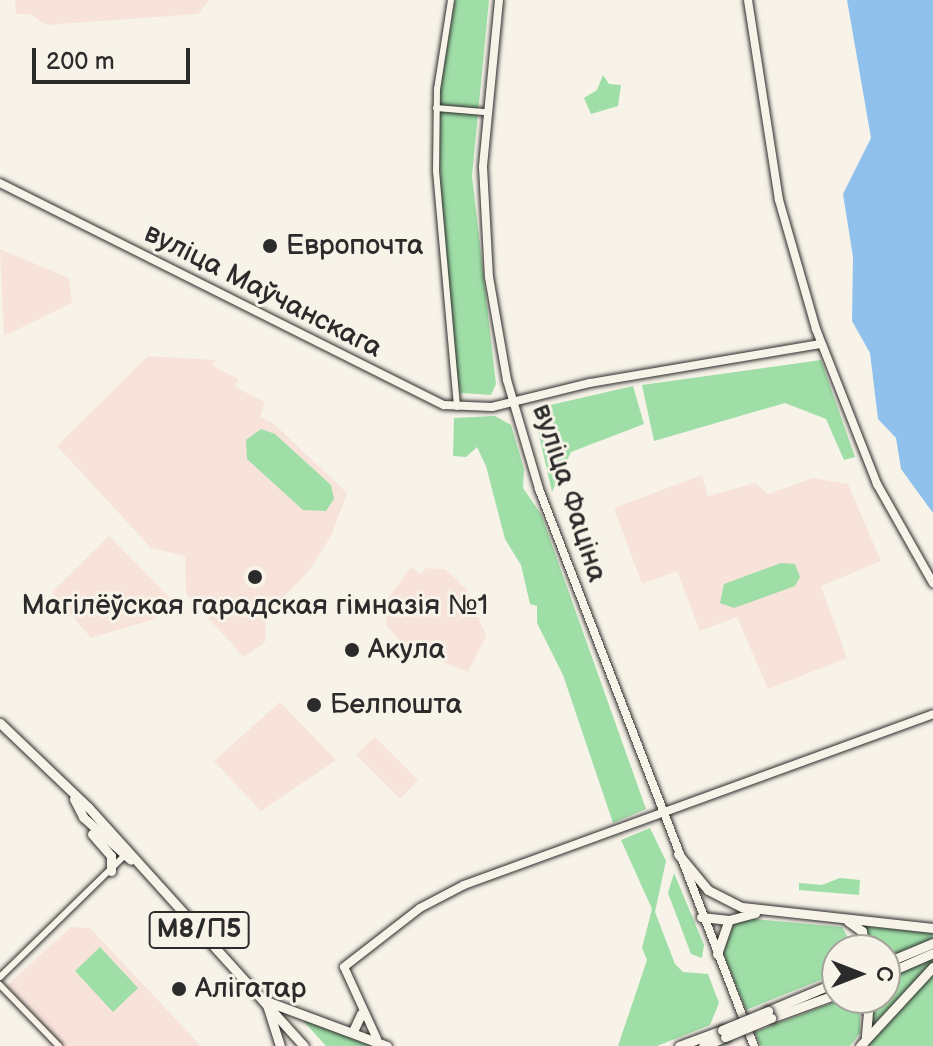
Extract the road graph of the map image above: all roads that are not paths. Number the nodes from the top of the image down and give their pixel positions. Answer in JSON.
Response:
{"nodes":[{"id":1,"x":451,"y":0,"type":"edge"},
{"id":2,"x":499,"y":0,"type":"edge"},
{"id":3,"x":748,"y":0,"type":"edge"},
{"id":4,"x":436,"y":108,"type":"junction"},
{"id":5,"x":484,"y":112,"type":"junction"},
{"id":6,"x":0,"y":183,"type":"edge"},
{"id":7,"x":821,"y":344,"type":"junction"},
{"id":8,"x":513,"y":401,"type":"junction"},
{"id":9,"x":457,"y":407,"type":"junction"},
{"id":10,"x":933,"y":583,"type":"edge"},
{"id":11,"x":933,"y":714,"type":"edge"},
{"id":12,"x":0,"y":723,"type":"edge"},
{"id":13,"x":74,"y":799,"type":"junction"},
{"id":14,"x":663,"y":815,"type":"junction"},
{"id":15,"x":83,"y":817,"type":"junction"},
{"id":16,"x":678,"y":854,"type":"junction"},
{"id":17,"x":128,"y":856,"type":"junction"},
{"id":18,"x":111,"y":871,"type":"junction"},
{"id":19,"x":762,"y":911,"type":"junction"},
{"id":20,"x":701,"y":917,"type":"junction"},
{"id":21,"x":841,"y":918,"type":"junction"},
{"id":22,"x":729,"y":920,"type":"junction"},
{"id":23,"x":933,"y":928,"type":"edge"},
{"id":24,"x":862,"y":934,"type":"edge"},
{"id":25,"x":933,"y":943,"type":"edge"},
{"id":26,"x":933,"y":953,"type":"edge"},
{"id":27,"x":717,"y":954,"type":"junction"},
{"id":28,"x":901,"y":956,"type":"edge"},
{"id":29,"x":901,"y":967,"type":"edge"},
{"id":30,"x":933,"y":967,"type":"edge"},
{"id":31,"x":0,"y":977,"type":"edge"},
{"id":32,"x":0,"y":985,"type":"edge"},
{"id":33,"x":821,"y":990,"type":"edge"},
{"id":34,"x":821,"y":999,"type":"edge"},
{"id":35,"x":266,"y":1001,"type":"junction"},
{"id":36,"x":361,"y":1014,"type":"junction"},
{"id":37,"x":769,"y":1014,"type":"junction"},
{"id":38,"x":865,"y":1014,"type":"edge"},
{"id":39,"x":354,"y":1029,"type":"junction"},
{"id":40,"x":724,"y":1033,"type":"junction"},
{"id":41,"x":377,"y":1039,"type":"junction"},
{"id":42,"x":862,"y":1044,"type":"edge"},
{"id":43,"x":59,"y":1046,"type":"edge"},
{"id":44,"x":280,"y":1046,"type":"edge"},
{"id":45,"x":304,"y":1046,"type":"edge"},
{"id":46,"x":387,"y":1046,"type":"edge"},
{"id":47,"x":679,"y":1046,"type":"edge"},
{"id":48,"x":703,"y":1046,"type":"edge"},
{"id":49,"x":754,"y":1046,"type":"edge"}],
"edges":[{"from":1,"to":4,"type":"street"},
{"from":2,"to":5,"type":"main road"},
{"from":3,"to":7,"type":"main road"},
{"from":4,"to":5,"type":"street"},
{"from":4,"to":9,"type":"street"},
{"from":5,"to":8,"type":"main road"},
{"from":6,"to":9,"type":"main road","name":"вуліца Маўчанскага"},
{"from":7,"to":8,"type":"main road","name":"вуліца Фаціна"},
{"from":7,"to":10,"type":"main road"},
{"from":8,"to":9,"type":"main road","name":"вуліца Маўчанскага"},
{"from":8,"to":14,"type":"main road","name":"вуліца Фаціна"},
{"from":11,"to":14,"type":"main road"},
{"from":12,"to":13,"type":"main road","number":"М8/П5"},
{"from":13,"to":15,"type":"main road"},
{"from":13,"to":17,"type":"main road","number":"М8/П5"},
{"from":14,"to":16,"type":"main road","name":"вуліца Фаціна"},
{"from":14,"to":36,"type":"main road"},
{"from":15,"to":17,"type":"main road"},
{"from":15,"to":18,"type":"main road"},
{"from":16,"to":19,"type":"main road"},
{"from":16,"to":20,"type":"main road","name":"вуліца Фаціна"},
{"from":17,"to":18,"type":"street"},
{"from":17,"to":35,"type":"main road","number":"М8/П5"},
{"from":18,"to":31,"type":"street"},
{"from":19,"to":21,"type":"main road"},
{"from":19,"to":22,"type":"main road"},
{"from":20,"to":22,"type":"main road"},
{"from":20,"to":27,"type":"main road","name":"вуліца Фаціна"},
{"from":21,"to":23,"type":"main road"},
{"from":21,"to":24,"type":"main road"},
{"from":22,"to":27,"type":"main road"},
{"from":25,"to":28,"type":"main road"},
{"from":26,"to":29,"type":"main road"},
{"from":27,"to":49,"type":"main road","name":"вуліца Фаціна"},
{"from":30,"to":42,"type":"main road"},
{"from":32,"to":43,"type":"street"},
{"from":33,"to":37,"type":"main road"},
{"from":34,"to":37,"type":"main road"},
{"from":35,"to":39,"type":"main road"},
{"from":35,"to":44,"type":"main road"},
{"from":35,"to":45,"type":"main road","number":"М8/П5"},
{"from":36,"to":39,"type":"main road"},
{"from":36,"to":41,"type":"main road"},
{"from":37,"to":40,"type":"main road","bridge":true},
{"from":38,"to":42,"type":"main road"},
{"from":39,"to":41,"type":"main road"},
{"from":40,"to":47,"type":"main road"},
{"from":40,"to":48,"type":"main road"},
{"from":41,"to":46,"type":"main road"}]}
